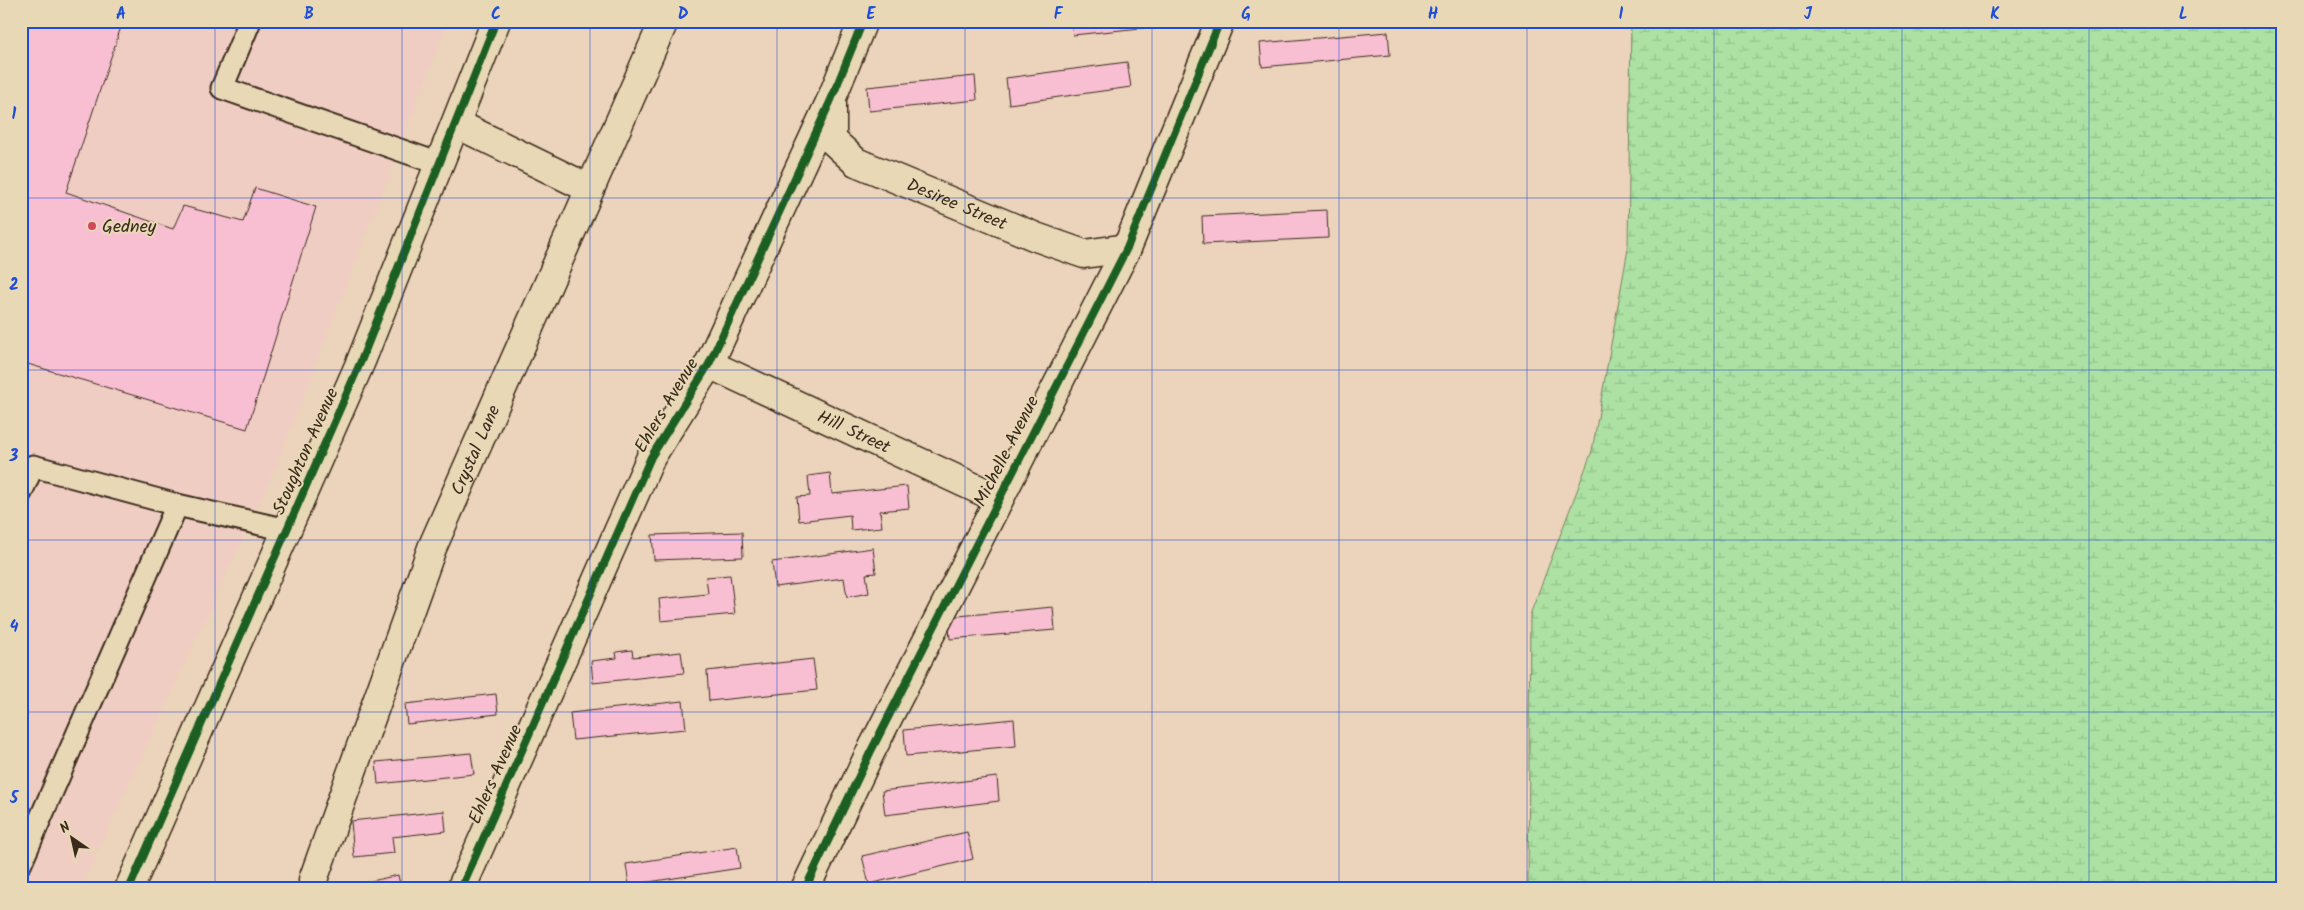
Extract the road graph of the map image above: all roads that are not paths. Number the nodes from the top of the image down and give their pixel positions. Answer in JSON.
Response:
{"nodes":[{"id":1,"x":250,"y":21,"type":"edge"},
{"id":2,"x":496,"y":21,"type":"edge"},
{"id":3,"x":664,"y":21,"type":"edge"},
{"id":4,"x":863,"y":21,"type":"edge"},
{"id":5,"x":1220,"y":21,"type":"edge"},
{"id":6,"x":832,"y":100,"type":"junction"},
{"id":7,"x":457,"y":124,"type":"junction"},
{"id":8,"x":440,"y":164,"type":"junction"},
{"id":9,"x":590,"y":189,"type":"junction"},
{"id":10,"x":1127,"y":248,"type":"junction"},
{"id":11,"x":709,"y":364,"type":"junction"},
{"id":12,"x":21,"y":493,"type":"edge"},
{"id":13,"x":999,"y":499,"type":"junction"},
{"id":14,"x":177,"y":505,"type":"junction"},
{"id":15,"x":287,"y":530,"type":"junction"},
{"id":16,"x":21,"y":863,"type":"edge"},
{"id":17,"x":129,"y":889,"type":"edge"},
{"id":18,"x":314,"y":889,"type":"edge"},
{"id":19,"x":461,"y":889,"type":"edge"},
{"id":20,"x":805,"y":889,"type":"edge"}],
"edges":[{"from":1,"to":8,"type":"lane"},
{"from":2,"to":7,"type":"street","name":"Stoughton Avenue"},
{"from":3,"to":9,"type":"street","name":"Crystal Lane"},
{"from":4,"to":6,"type":"street","name":"Ehlers Avenue"},
{"from":5,"to":10,"type":"street","name":"Michelle Avenue"},
{"from":6,"to":10,"type":"street","name":"Desiree Street"},
{"from":6,"to":11,"type":"street","name":"Ehlers Avenue"},
{"from":7,"to":8,"type":"street","name":"Stoughton Avenue"},
{"from":7,"to":9,"type":"street"},
{"from":8,"to":15,"type":"street","name":"Stoughton Avenue"},
{"from":9,"to":18,"type":"street","name":"Crystal Lane"},
{"from":10,"to":13,"type":"street","name":"Michelle Avenue"},
{"from":11,"to":13,"type":"street","name":"Hill Street"},
{"from":11,"to":19,"type":"street","name":"Ehlers Avenue"},
{"from":12,"to":14,"type":"lane"},
{"from":13,"to":20,"type":"street","name":"Michelle Avenue"},
{"from":14,"to":15,"type":"lane"},
{"from":14,"to":16,"type":"lane"},
{"from":15,"to":17,"type":"street","name":"Stoughton Avenue"}]}
